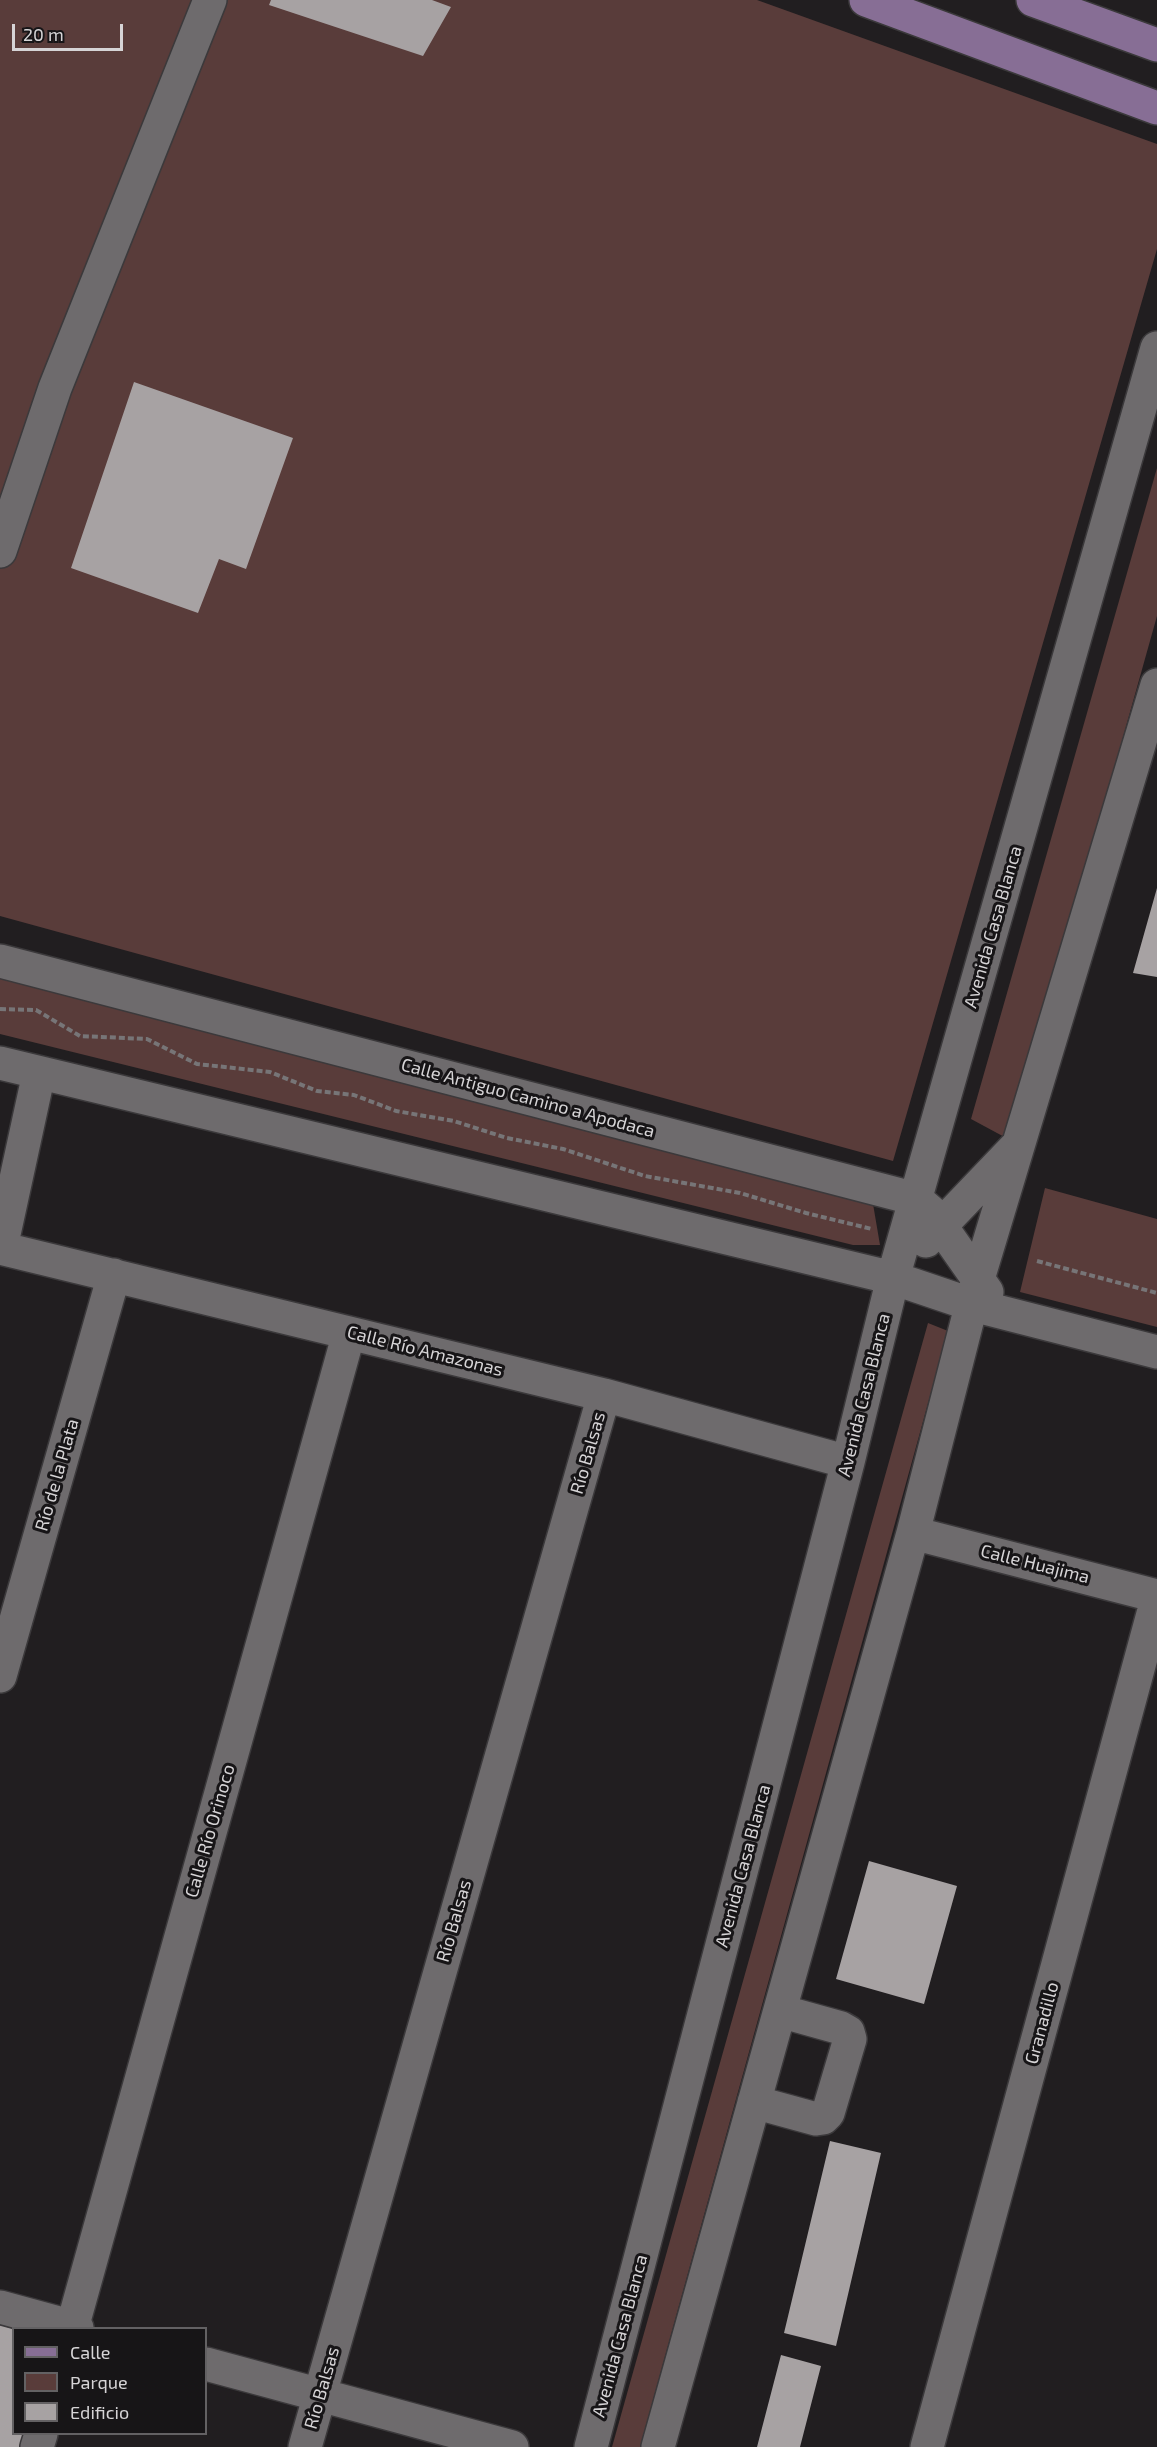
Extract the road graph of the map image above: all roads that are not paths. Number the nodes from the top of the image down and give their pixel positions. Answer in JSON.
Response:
{"nodes":[{"id":1,"x":210,"y":0,"type":"edge"},
{"id":2,"x":866,"y":0,"type":"edge"},
{"id":3,"x":1034,"y":0,"type":"edge"},
{"id":4,"x":1157,"y":45,"type":"edge"},
{"id":5,"x":1157,"y":108,"type":"edge"},
{"id":6,"x":1157,"y":348,"type":"edge"},
{"id":7,"x":0,"y":551,"type":"edge"},
{"id":8,"x":1157,"y":685,"type":"edge"},
{"id":9,"x":0,"y":961,"type":"edge"},
{"id":10,"x":0,"y":1063,"type":"edge"},
{"id":11,"x":39,"y":1073,"type":"junction"},
{"id":12,"x":1020,"y":1142,"type":"junction"},
{"id":13,"x":916,"y":1199,"type":"junction"},
{"id":14,"x":941,"y":1225,"type":"junction"},
{"id":15,"x":1,"y":1248,"type":"edge"},
{"id":16,"x":114,"y":1275,"type":"junction"},
{"id":17,"x":893,"y":1278,"type":"junction"},
{"id":18,"x":984,"y":1299,"type":"junction"},
{"id":19,"x":349,"y":1333,"type":"junction"},
{"id":20,"x":1157,"y":1352,"type":"edge"},
{"id":21,"x":604,"y":1395,"type":"junction"},
{"id":22,"x":848,"y":1462,"type":"junction"},
{"id":23,"x":913,"y":1533,"type":"junction"},
{"id":24,"x":1157,"y":1597,"type":"edge"},
{"id":25,"x":0,"y":1676,"type":"edge"},
{"id":26,"x":780,"y":2011,"type":"junction"},
{"id":27,"x":754,"y":2102,"type":"junction"},
{"id":28,"x":0,"y":2307,"type":"edge"},
{"id":29,"x":70,"y":2327,"type":"edge"},
{"id":30,"x":74,"y":2327,"type":"edge"},
{"id":31,"x":207,"y":2364,"type":"edge"},
{"id":32,"x":321,"y":2396,"type":"junction"},
{"id":33,"x":305,"y":2447,"type":"edge"},
{"id":34,"x":512,"y":2447,"type":"edge"},
{"id":35,"x":591,"y":2447,"type":"edge"},
{"id":36,"x":658,"y":2447,"type":"edge"},
{"id":37,"x":927,"y":2447,"type":"edge"}],
"edges":[{"from":1,"to":7,"type":"street"},
{"from":2,"to":5,"type":"main road"},
{"from":3,"to":4,"type":"main road"},
{"from":6,"to":13,"type":"street","name":"Avenida Casa Blanca"},
{"from":8,"to":12,"type":"street"},
{"from":9,"to":13,"type":"street","name":"Calle Antiguo Camino a Apodaca"},
{"from":10,"to":11,"type":"street"},
{"from":11,"to":15,"type":"street"},
{"from":11,"to":17,"type":"street"},
{"from":12,"to":14,"type":"street"},
{"from":12,"to":18,"type":"street"},
{"from":13,"to":14,"type":"street"},
{"from":13,"to":17,"type":"street","name":"Avenida Casa Blanca"},
{"from":14,"to":17,"type":"street"},
{"from":14,"to":18,"type":"street"},
{"from":15,"to":16,"type":"street","name":"Calle Río Amazonas"},
{"from":16,"to":19,"type":"street","name":"Calle Río Amazonas"},
{"from":16,"to":25,"type":"street","name":"Río de la Plata"},
{"from":17,"to":18,"type":"street"},
{"from":17,"to":22,"type":"street","name":"Avenida Casa Blanca"},
{"from":18,"to":20,"type":"street"},
{"from":18,"to":23,"type":"street"},
{"from":19,"to":21,"type":"street","name":"Calle Río Amazonas"},
{"from":19,"to":30,"type":"street","name":"Calle Río Orinoco"},
{"from":21,"to":22,"type":"street","name":"Calle Río Amazonas"},
{"from":21,"to":32,"type":"street","name":"Río Balsas"},
{"from":22,"to":35,"type":"street","name":"Avenida Casa Blanca"},
{"from":23,"to":24,"type":"street","name":"Calle Huajima"},
{"from":23,"to":26,"type":"street"},
{"from":24,"to":37,"type":"street","name":"Granadillo"},
{"from":26,"to":27,"type":"street"},
{"from":26,"to":27,"type":"street"},
{"from":27,"to":36,"type":"street"},
{"from":28,"to":29,"type":"street"},
{"from":31,"to":32,"type":"street"},
{"from":32,"to":33,"type":"street","name":"Río Balsas"},
{"from":32,"to":34,"type":"street"}]}
